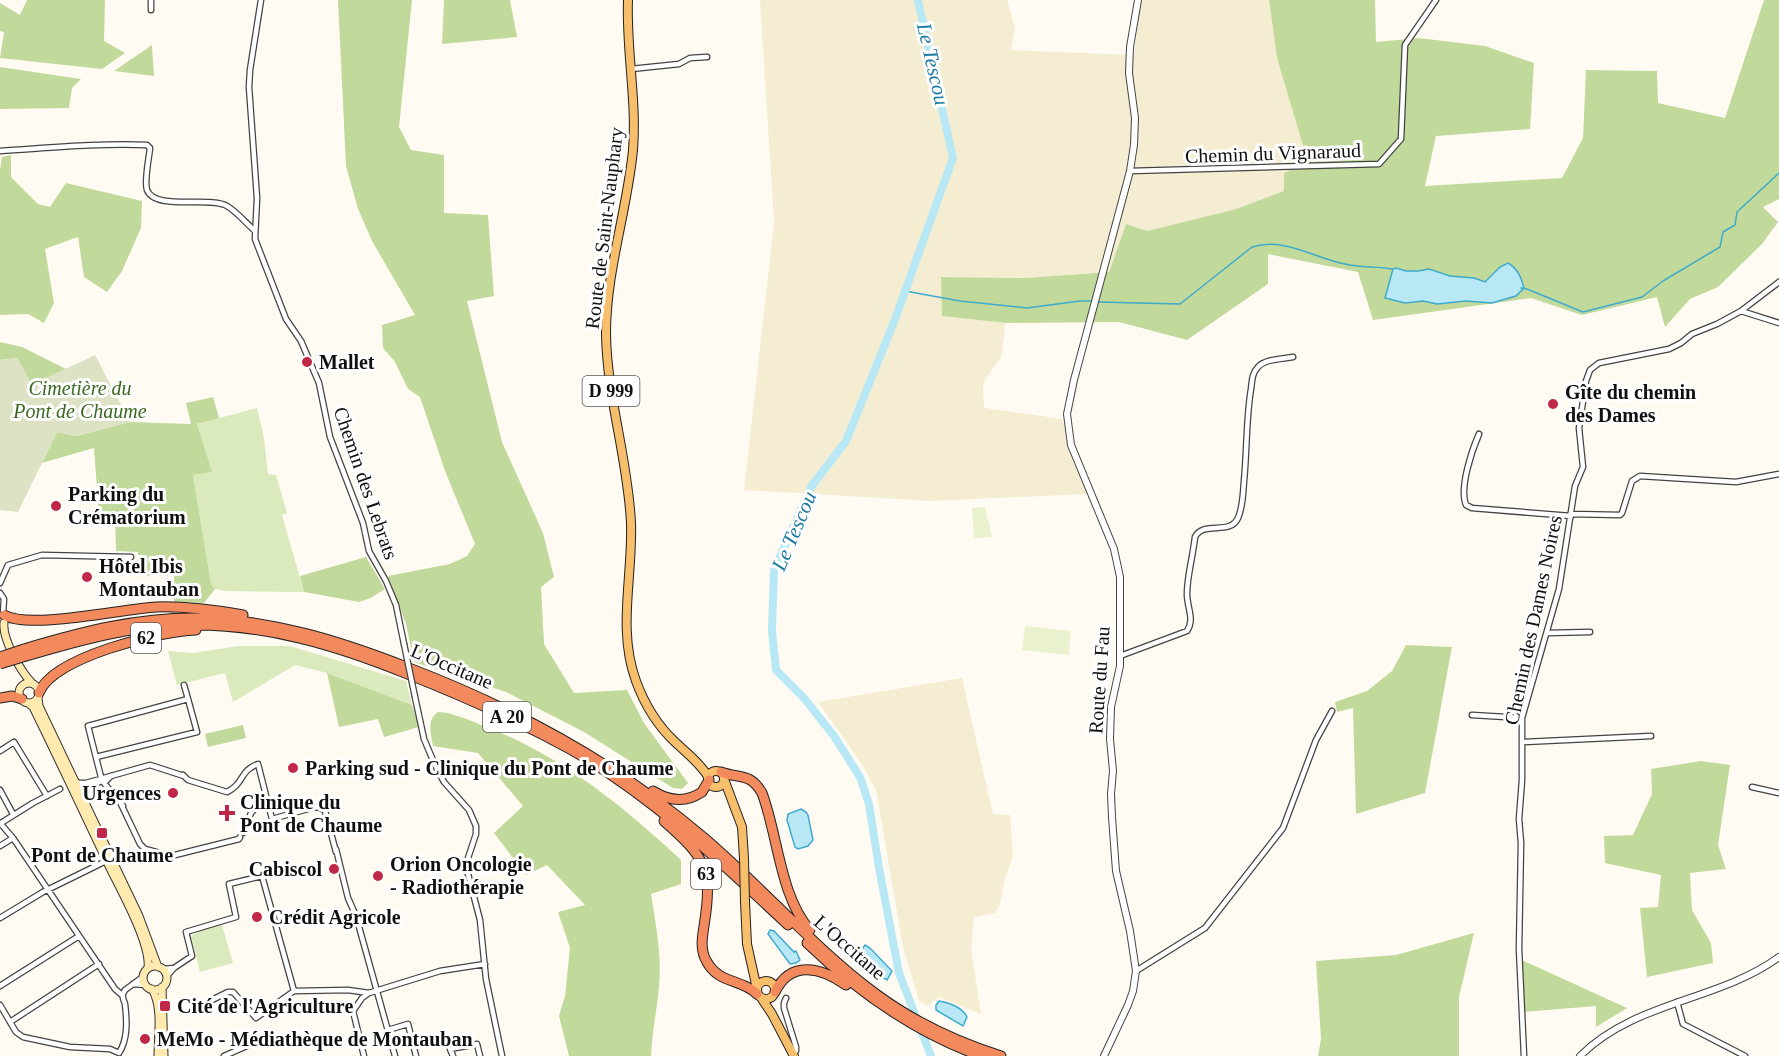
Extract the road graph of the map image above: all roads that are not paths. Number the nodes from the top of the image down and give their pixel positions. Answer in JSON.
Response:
{"nodes":[{"id":1,"x":151,"y":0,"type":"edge"},
{"id":2,"x":261,"y":0,"type":"edge"},
{"id":3,"x":628,"y":0,"type":"edge"},
{"id":4,"x":1138,"y":0,"type":"edge"},
{"id":5,"x":1436,"y":0,"type":"edge"},
{"id":6,"x":151,"y":10,"type":"dead end"},
{"id":7,"x":707,"y":57,"type":"dead end"},
{"id":8,"x":631,"y":69,"type":"junction"},
{"id":9,"x":0,"y":151,"type":"edge"},
{"id":10,"x":1130,"y":171,"type":"junction"},
{"id":11,"x":255,"y":231,"type":"junction"},
{"id":12,"x":1779,"y":282,"type":"edge"},
{"id":13,"x":1741,"y":311,"type":"junction"},
{"id":14,"x":1779,"y":322,"type":"edge"},
{"id":15,"x":1293,"y":357,"type":"dead end"},
{"id":16,"x":1479,"y":434,"type":"dead end"},
{"id":17,"x":1779,"y":474,"type":"edge"},
{"id":18,"x":1571,"y":515,"type":"junction"},
{"id":19,"x":131,"y":557,"type":"dead end"},
{"id":20,"x":0,"y":583,"type":"edge"},
{"id":21,"x":2,"y":595,"type":"edge"},
{"id":22,"x":0,"y":604,"type":"edge"},
{"id":23,"x":2,"y":618,"type":"edge"},
{"id":24,"x":289,"y":628,"type":"junction"},
{"id":25,"x":269,"y":631,"type":"junction"},
{"id":26,"x":1590,"y":632,"type":"dead end"},
{"id":27,"x":1548,"y":633,"type":"junction"},
{"id":28,"x":0,"y":637,"type":"edge"},
{"id":29,"x":25,"y":653,"type":"junction"},
{"id":30,"x":1120,"y":656,"type":"junction"},
{"id":31,"x":0,"y":657,"type":"edge"},
{"id":32,"x":0,"y":664,"type":"edge"},
{"id":33,"x":32,"y":683,"type":"junction"},
{"id":34,"x":184,"y":685,"type":"dead end"},
{"id":35,"x":21,"y":687,"type":"junction"},
{"id":36,"x":39,"y":695,"type":"junction"},
{"id":37,"x":0,"y":698,"type":"edge"},
{"id":38,"x":188,"y":699,"type":"junction"},
{"id":39,"x":25,"y":701,"type":"junction"},
{"id":40,"x":1332,"y":711,"type":"dead end"},
{"id":41,"x":1472,"y":715,"type":"dead end"},
{"id":42,"x":1522,"y":718,"type":"junction"},
{"id":43,"x":1652,"y":736,"type":"dead end"},
{"id":44,"x":1523,"y":742,"type":"junction"},
{"id":45,"x":52,"y":744,"type":"junction"},
{"id":46,"x":0,"y":751,"type":"edge"},
{"id":47,"x":96,"y":757,"type":"junction"},
{"id":48,"x":695,"y":760,"type":"junction"},
{"id":49,"x":604,"y":767,"type":"junction"},
{"id":50,"x":720,"y":774,"type":"junction"},
{"id":51,"x":104,"y":780,"type":"junction"},
{"id":52,"x":75,"y":781,"type":"junction"},
{"id":53,"x":711,"y":782,"type":"junction"},
{"id":54,"x":1752,"y":787,"type":"dead end"},
{"id":55,"x":60,"y":789,"type":"dead end"},
{"id":56,"x":0,"y":790,"type":"edge"},
{"id":57,"x":81,"y":790,"type":"junction"},
{"id":58,"x":1779,"y":793,"type":"edge"},
{"id":59,"x":47,"y":796,"type":"junction"},
{"id":60,"x":266,"y":796,"type":"junction"},
{"id":61,"x":733,"y":803,"type":"junction"},
{"id":62,"x":13,"y":814,"type":"junction"},
{"id":63,"x":0,"y":823,"type":"edge"},
{"id":64,"x":13,"y":838,"type":"junction"},
{"id":65,"x":0,"y":846,"type":"edge"},
{"id":66,"x":106,"y":860,"type":"junction"},
{"id":67,"x":48,"y":889,"type":"junction"},
{"id":68,"x":131,"y":899,"type":"junction"},
{"id":69,"x":0,"y":918,"type":"edge"},
{"id":70,"x":79,"y":936,"type":"junction"},
{"id":71,"x":1779,"y":957,"type":"edge"},
{"id":72,"x":99,"y":964,"type":"junction"},
{"id":73,"x":485,"y":964,"type":"junction"},
{"id":74,"x":148,"y":968,"type":"junction"},
{"id":75,"x":752,"y":969,"type":"junction"},
{"id":76,"x":162,"y":970,"type":"junction"},
{"id":77,"x":1136,"y":970,"type":"junction"},
{"id":78,"x":850,"y":974,"type":"junction"},
{"id":79,"x":144,"y":976,"type":"junction"},
{"id":80,"x":767,"y":981,"type":"junction"},
{"id":81,"x":133,"y":984,"type":"junction"},
{"id":82,"x":0,"y":986,"type":"edge"},
{"id":83,"x":149,"y":987,"type":"junction"},
{"id":84,"x":162,"y":987,"type":"junction"},
{"id":85,"x":294,"y":991,"type":"junction"},
{"id":86,"x":376,"y":991,"type":"junction"},
{"id":87,"x":123,"y":992,"type":"junction"},
{"id":88,"x":369,"y":993,"type":"junction"},
{"id":89,"x":758,"y":994,"type":"junction"},
{"id":90,"x":774,"y":994,"type":"junction"},
{"id":91,"x":786,"y":998,"type":"dead end"},
{"id":92,"x":1677,"y":1002,"type":"junction"},
{"id":93,"x":0,"y":1005,"type":"edge"},
{"id":94,"x":198,"y":1007,"type":"dead end"},
{"id":95,"x":772,"y":1014,"type":"junction"},
{"id":96,"x":898,"y":1014,"type":"junction"},
{"id":97,"x":10,"y":1022,"type":"junction"},
{"id":98,"x":388,"y":1030,"type":"junction"},
{"id":99,"x":931,"y":1031,"type":"junction"},
{"id":100,"x":249,"y":1046,"type":"dead end"},
{"id":101,"x":78,"y":1048,"type":"junction"},
{"id":102,"x":85,"y":1048,"type":"junction"},
{"id":103,"x":793,"y":1054,"type":"edge"},
{"id":104,"x":79,"y":1056,"type":"edge"},
{"id":105,"x":160,"y":1056,"type":"edge"},
{"id":106,"x":224,"y":1056,"type":"edge"},
{"id":107,"x":364,"y":1056,"type":"edge"},
{"id":108,"x":395,"y":1056,"type":"edge"},
{"id":109,"x":416,"y":1056,"type":"edge"},
{"id":110,"x":453,"y":1056,"type":"edge"},
{"id":111,"x":480,"y":1056,"type":"edge"},
{"id":112,"x":502,"y":1056,"type":"edge"},
{"id":113,"x":981,"y":1056,"type":"edge"},
{"id":114,"x":1001,"y":1056,"type":"edge"},
{"id":115,"x":1104,"y":1056,"type":"edge"},
{"id":116,"x":1524,"y":1056,"type":"edge"},
{"id":117,"x":1580,"y":1056,"type":"edge"},
{"id":118,"x":1745,"y":1056,"type":"edge"}],
"edges":[{"from":1,"to":6,"type":"street"},
{"from":2,"to":11,"type":"street","name":"Chemin des Lebrats"},
{"from":3,"to":8,"type":"main road","name":"Route de Saint-Nauphary","number":"D 999"},
{"from":4,"to":10,"type":"street","name":"Route du Fau"},
{"from":5,"to":10,"type":"street","name":"Chemin du Vignaraud"},
{"from":7,"to":8,"type":"street"},
{"from":8,"to":48,"type":"main road","name":"Route de Saint-Nauphary","number":"D 999"},
{"from":9,"to":11,"type":"street"},
{"from":10,"to":30,"type":"street","name":"Route du Fau"},
{"from":11,"to":73,"type":"street","name":"Chemin des Lebrats","bridge":true},
{"from":12,"to":13,"type":"street","name":"Chemin des Dames Noires"},
{"from":13,"to":14,"type":"street"},
{"from":13,"to":18,"type":"street","name":"Chemin des Dames Noires"},
{"from":15,"to":30,"type":"street"},
{"from":16,"to":18,"type":"street"},
{"from":17,"to":18,"type":"street"},
{"from":18,"to":27,"type":"street","name":"Chemin des Dames Noires"},
{"from":19,"to":20,"type":"street"},
{"from":21,"to":22,"type":"street"},
{"from":21,"to":23,"type":"street"},
{"from":23,"to":24,"type":"highway","number":"62"},
{"from":23,"to":33,"type":"main road"},
{"from":24,"to":29,"type":"highway","name":"L'Occitane","number":"A 20"},
{"from":24,"to":49,"type":"highway","name":"L'Occitane","number":"A 20"},
{"from":25,"to":29,"type":"highway","name":"L'Occitane","number":"A 20"},
{"from":25,"to":36,"type":"highway","number":"62"},
{"from":25,"to":49,"type":"highway","name":"L'Occitane","number":"A 20"},
{"from":26,"to":27,"type":"street"},
{"from":27,"to":42,"type":"street","name":"Chemin des Dames Noires"},
{"from":28,"to":35,"type":"main road"},
{"from":29,"to":31,"type":"highway","name":"L'Occitane","number":"A 20","bridge":true},
{"from":29,"to":32,"type":"highway","name":"L'Occitane","number":"A 20","bridge":true},
{"from":30,"to":77,"type":"street","name":"Route du Fau"},
{"from":33,"to":35,"type":"main road"},
{"from":33,"to":36,"type":"main road"},
{"from":34,"to":38,"type":"street"},
{"from":35,"to":39,"type":"main road"},
{"from":36,"to":39,"type":"main road"},
{"from":36,"to":52,"type":"main road"},
{"from":37,"to":39,"type":"highway"},
{"from":38,"to":47,"type":"street"},
{"from":38,"to":47,"type":"street"},
{"from":39,"to":45,"type":"main road"},
{"from":40,"to":77,"type":"street"},
{"from":41,"to":42,"type":"street"},
{"from":42,"to":44,"type":"street","name":"Chemin des Dames Noires"},
{"from":43,"to":44,"type":"street"},
{"from":44,"to":116,"type":"street","name":"Chemin des Dames Noires"},
{"from":45,"to":57,"type":"street"},
{"from":45,"to":66,"type":"main road"},
{"from":46,"to":59,"type":"street"},
{"from":47,"to":51,"type":"street"},
{"from":48,"to":50,"type":"main road","name":"Route de Saint-Nauphary","number":"D 999"},
{"from":48,"to":53,"type":"main road","name":"Route de Saint-Nauphary","number":"D 999"},
{"from":49,"to":53,"type":"highway"},
{"from":49,"to":78,"type":"highway","name":"L'Occitane","number":"A 20"},
{"from":49,"to":89,"type":"highway","number":"63"},
{"from":49,"to":96,"type":"highway","name":"L'Occitane","number":"A 20"},
{"from":50,"to":53,"type":"main road"},
{"from":50,"to":53,"type":"main road"},
{"from":50,"to":61,"type":"main road","name":"Route de Saint-Nauphary","number":"D 999"},
{"from":50,"to":78,"type":"highway"},
{"from":51,"to":52,"type":"street"},
{"from":51,"to":57,"type":"street"},
{"from":51,"to":60,"type":"street"},
{"from":51,"to":60,"type":"street"},
{"from":52,"to":57,"type":"main road"},
{"from":53,"to":61,"type":"main road","name":"Route de Saint-Nauphary","number":"D 999"},
{"from":54,"to":58,"type":"street"},
{"from":55,"to":59,"type":"street"},
{"from":56,"to":62,"type":"street"},
{"from":57,"to":68,"type":"main road"},
{"from":59,"to":62,"type":"street"},
{"from":60,"to":86,"type":"street"},
{"from":61,"to":75,"type":"main road","name":"Route de Saint-Nauphary","number":"D 999","bridge":true},
{"from":62,"to":63,"type":"street"},
{"from":63,"to":64,"type":"street"},
{"from":64,"to":65,"type":"street"},
{"from":64,"to":67,"type":"street"},
{"from":66,"to":67,"type":"street"},
{"from":66,"to":68,"type":"street"},
{"from":66,"to":74,"type":"main road"},
{"from":67,"to":69,"type":"street"},
{"from":67,"to":70,"type":"street"},
{"from":68,"to":76,"type":"main road"},
{"from":70,"to":72,"type":"street"},
{"from":70,"to":82,"type":"street"},
{"from":71,"to":92,"type":"street"},
{"from":72,"to":87,"type":"street"},
{"from":72,"to":97,"type":"street"},
{"from":73,"to":86,"type":"street"},
{"from":73,"to":112,"type":"street","name":"Chemin des Lebrats"},
{"from":74,"to":76,"type":"main road"},
{"from":74,"to":79,"type":"main road"},
{"from":75,"to":80,"type":"main road"},
{"from":75,"to":89,"type":"main road","name":"Route de Saint-Nauphary","number":"D 999"},
{"from":76,"to":84,"type":"main road"},
{"from":76,"to":85,"type":"street"},
{"from":77,"to":115,"type":"street","name":"Route du Fau"},
{"from":78,"to":96,"type":"highway","name":"L'Occitane","number":"A 20"},
{"from":79,"to":81,"type":"street"},
{"from":79,"to":83,"type":"main road"},
{"from":80,"to":89,"type":"main road"},
{"from":80,"to":90,"type":"main road"},
{"from":81,"to":83,"type":"street"},
{"from":81,"to":87,"type":"street"},
{"from":83,"to":84,"type":"main road"},
{"from":83,"to":105,"type":"main road"},
{"from":84,"to":105,"type":"main road"},
{"from":85,"to":88,"type":"street"},
{"from":85,"to":94,"type":"street"},
{"from":86,"to":88,"type":"street"},
{"from":86,"to":98,"type":"street"},
{"from":87,"to":102,"type":"street"},
{"from":88,"to":107,"type":"street"},
{"from":89,"to":90,"type":"main road"},
{"from":89,"to":95,"type":"main road","number":"D 999"},
{"from":90,"to":95,"type":"main road"},
{"from":90,"to":96,"type":"highway"},
{"from":91,"to":103,"type":"street"},
{"from":92,"to":117,"type":"street"},
{"from":92,"to":118,"type":"street"},
{"from":93,"to":97,"type":"street"},
{"from":95,"to":103,"type":"main road","number":"D 999"},
{"from":96,"to":99,"type":"highway","name":"L'Occitane","number":"A 20"},
{"from":97,"to":101,"type":"street"},
{"from":98,"to":108,"type":"street"},
{"from":98,"to":109,"type":"street"},
{"from":99,"to":113,"type":"highway","name":"L'Occitane","number":"A 20"},
{"from":99,"to":114,"type":"highway","name":"L'Occitane","number":"A 20"},
{"from":100,"to":106,"type":"street"},
{"from":101,"to":102,"type":"street"},
{"from":101,"to":104,"type":"street"},
{"from":102,"to":104,"type":"street"},
{"from":110,"to":111,"type":"street"}]}
